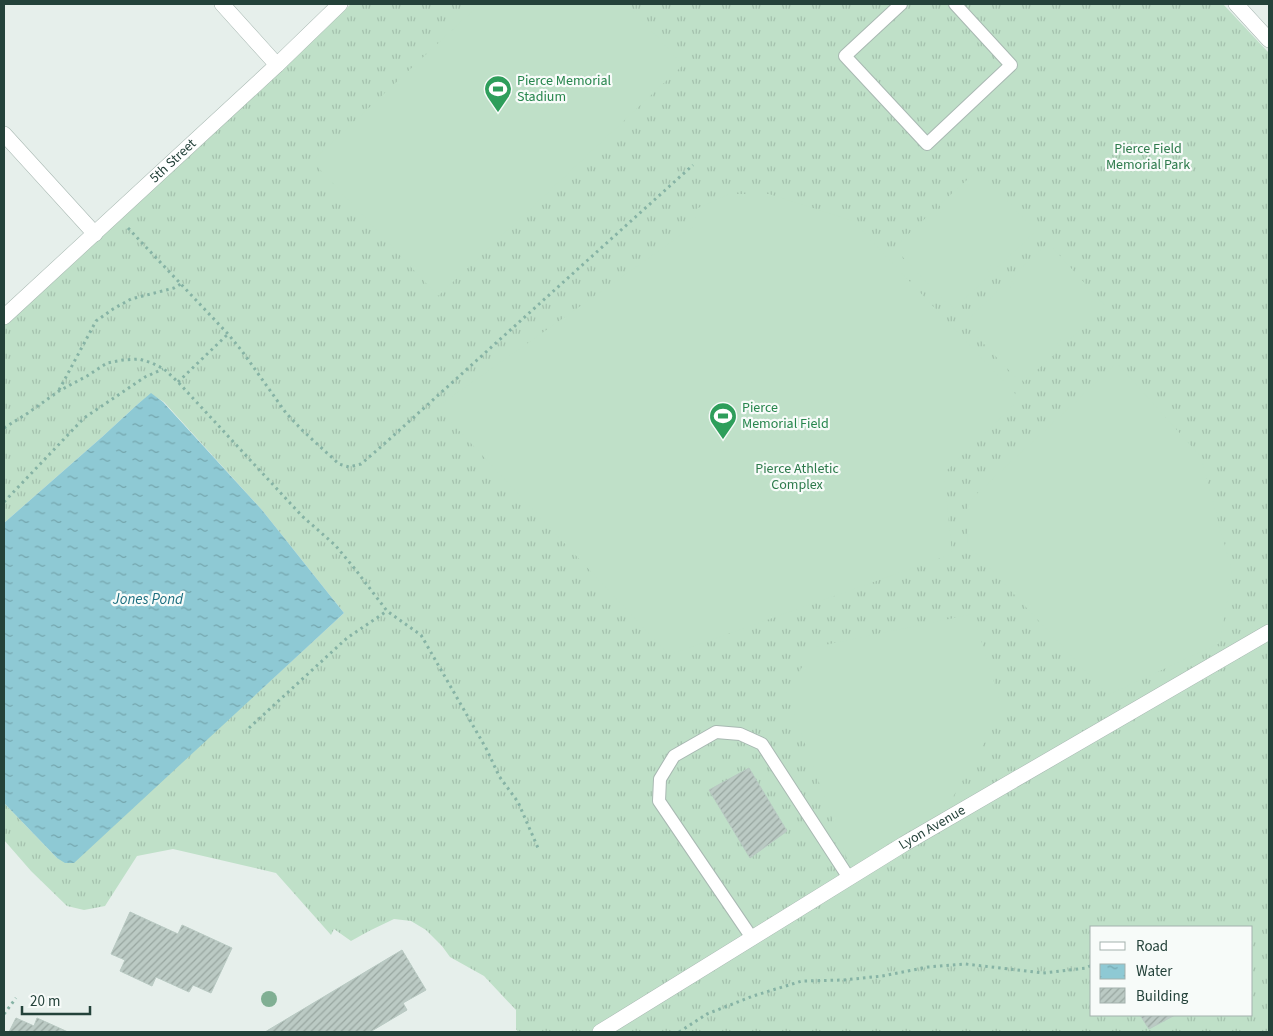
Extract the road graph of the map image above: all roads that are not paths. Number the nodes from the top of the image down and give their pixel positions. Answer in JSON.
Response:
{"nodes":[{"id":1,"x":222,"y":4,"type":"edge"},
{"id":2,"x":340,"y":4,"type":"edge"},
{"id":3,"x":901,"y":4,"type":"edge"},
{"id":4,"x":955,"y":4,"type":"edge"},
{"id":5,"x":1236,"y":4,"type":"edge"},
{"id":6,"x":1269,"y":40,"type":"edge"},
{"id":7,"x":277,"y":65,"type":"junction"},
{"id":8,"x":4,"y":134,"type":"edge"},
{"id":9,"x":95,"y":234,"type":"junction"},
{"id":10,"x":4,"y":317,"type":"edge"},
{"id":11,"x":1269,"y":632,"type":"edge"},
{"id":12,"x":849,"y":878,"type":"junction"},
{"id":13,"x":752,"y":938,"type":"junction"},
{"id":14,"x":600,"y":1032,"type":"edge"}],
"edges":[{"from":1,"to":7,"type":"street"},
{"from":2,"to":7,"type":"street","name":"5th Street"},
{"from":3,"to":4,"type":"lane"},
{"from":5,"to":6,"type":"street"},
{"from":7,"to":9,"type":"street","name":"5th Street"},
{"from":8,"to":9,"type":"street"},
{"from":9,"to":10,"type":"street","name":"5th Street"},
{"from":11,"to":12,"type":"street","name":"Lyon Avenue"},
{"from":12,"to":13,"type":"street","name":"Lyon Avenue"},
{"from":12,"to":13,"type":"lane"},
{"from":13,"to":14,"type":"street","name":"Lyon Avenue"}]}
